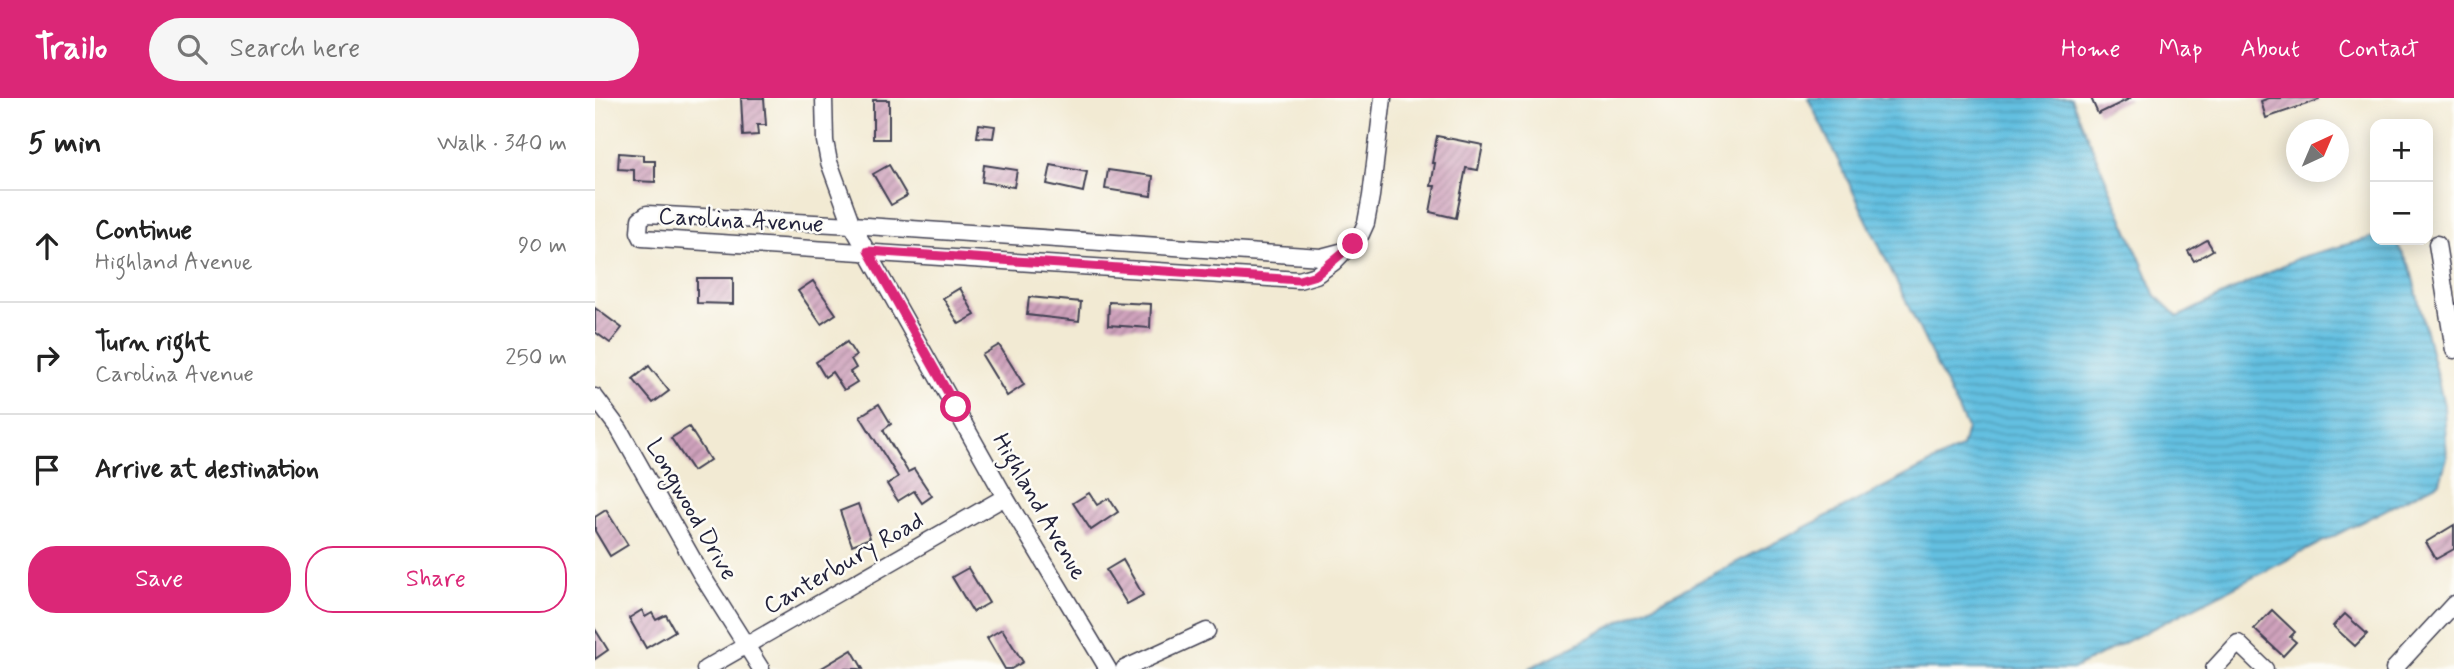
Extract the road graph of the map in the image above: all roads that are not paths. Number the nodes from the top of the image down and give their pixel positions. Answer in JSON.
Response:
{"nodes":[{"id":1,"x":824,"y":98,"type":"edge"},
{"id":2,"x":1383,"y":98,"type":"edge"},
{"id":3,"x":852,"y":225,"type":"junction"},
{"id":4,"x":1112,"y":243,"type":"junction"},
{"id":5,"x":2437,"y":244,"type":"dead end"},
{"id":6,"x":868,"y":251,"type":"junction"},
{"id":7,"x":1344,"y":251,"type":"junction"},
{"id":8,"x":1111,"y":267,"type":"junction"},
{"id":9,"x":2454,"y":350,"type":"edge"},
{"id":10,"x":595,"y":397,"type":"edge"},
{"id":11,"x":1005,"y":497,"type":"junction"},
{"id":12,"x":2454,"y":604,"type":"edge"},
{"id":13,"x":1207,"y":631,"type":"dead end"},
{"id":14,"x":747,"y":646,"type":"junction"},
{"id":15,"x":705,"y":669,"type":"edge"},
{"id":16,"x":761,"y":669,"type":"edge"},
{"id":17,"x":1108,"y":669,"type":"edge"},
{"id":18,"x":1124,"y":669,"type":"edge"},
{"id":19,"x":2214,"y":669,"type":"edge"},
{"id":20,"x":2265,"y":669,"type":"edge"},
{"id":21,"x":2394,"y":669,"type":"edge"}],
"edges":[{"from":1,"to":3,"type":"street","name":"Highland Avenue"},
{"from":2,"to":7,"type":"street","name":"Carolina Avenue"},
{"from":3,"to":4,"type":"street","name":"Carolina Avenue"},
{"from":3,"to":6,"type":"street","name":"Highland Avenue"},
{"from":3,"to":6,"type":"street","name":"Carolina Avenue"},
{"from":4,"to":7,"type":"street","name":"Carolina Avenue"},
{"from":4,"to":8,"type":"street"},
{"from":5,"to":9,"type":"street"},
{"from":6,"to":8,"type":"street","name":"Carolina Avenue"},
{"from":6,"to":11,"type":"street","name":"Highland Avenue"},
{"from":7,"to":8,"type":"street","name":"Carolina Avenue"},
{"from":10,"to":14,"type":"street","name":"Longwood Drive"},
{"from":11,"to":14,"type":"street","name":"Canterbury Road"},
{"from":11,"to":17,"type":"street","name":"Highland Avenue"},
{"from":12,"to":21,"type":"street"},
{"from":13,"to":18,"type":"street"},
{"from":14,"to":15,"type":"street","name":"Canterbury Road"},
{"from":14,"to":16,"type":"street","name":"Longwood Drive"},
{"from":19,"to":20,"type":"street"}]}
